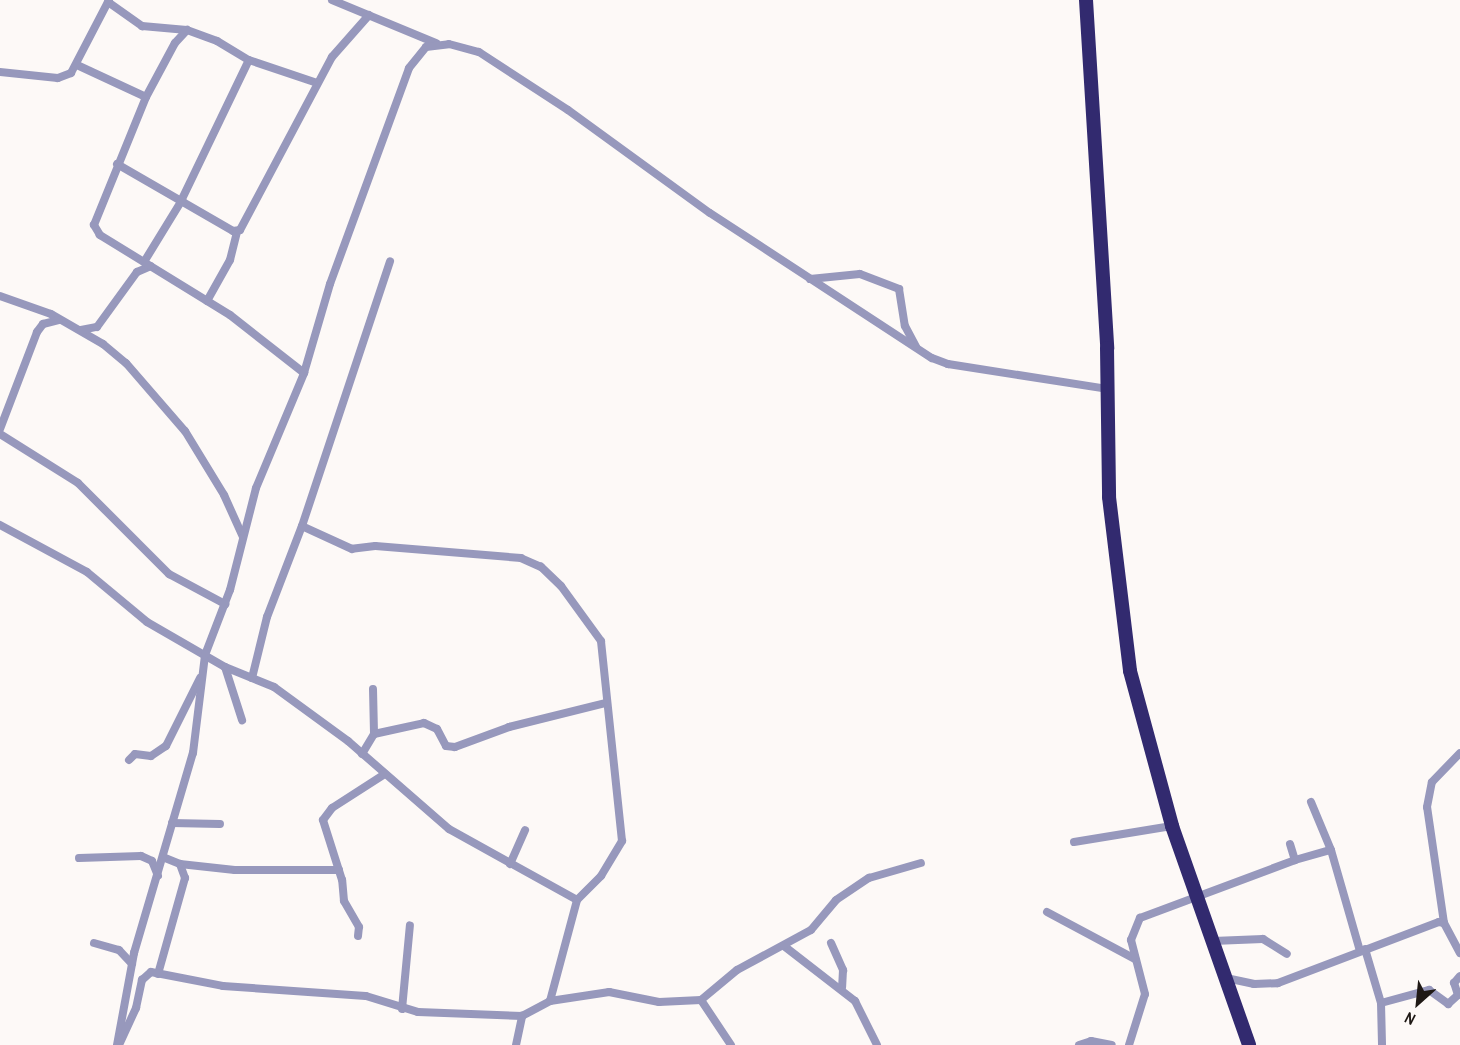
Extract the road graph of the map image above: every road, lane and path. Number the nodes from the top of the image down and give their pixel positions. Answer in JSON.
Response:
{"nodes":[{"id":1,"x":332,"y":0,"type":"edge"},
{"id":2,"x":1086,"y":0,"type":"edge"},
{"id":3,"x":108,"y":1,"type":"edge"},
{"id":4,"x":369,"y":15,"type":"junction"},
{"id":5,"x":187,"y":30,"type":"junction"},
{"id":6,"x":436,"y":43,"type":"junction"},
{"id":7,"x":249,"y":60,"type":"junction"},
{"id":8,"x":77,"y":65,"type":"junction"},
{"id":9,"x":0,"y":72,"type":"edge"},
{"id":10,"x":317,"y":83,"type":"junction"},
{"id":11,"x":146,"y":97,"type":"junction"},
{"id":12,"x":117,"y":164,"type":"junction"},
{"id":13,"x":182,"y":200,"type":"junction"},
{"id":14,"x":237,"y":232,"type":"junction"},
{"id":15,"x":132,"y":254,"type":"junction"},
{"id":16,"x":390,"y":261,"type":"dead end"},
{"id":17,"x":148,"y":264,"type":"junction"},
{"id":18,"x":137,"y":272,"type":"junction"},
{"id":19,"x":810,"y":279,"type":"junction"},
{"id":20,"x":0,"y":296,"type":"edge"},
{"id":21,"x":207,"y":301,"type":"junction"},
{"id":22,"x":59,"y":320,"type":"junction"},
{"id":23,"x":97,"y":327,"type":"junction"},
{"id":24,"x":78,"y":330,"type":"junction"},
{"id":25,"x":104,"y":344,"type":"junction"},
{"id":26,"x":916,"y":348,"type":"junction"},
{"id":27,"x":304,"y":373,"type":"junction"},
{"id":28,"x":1107,"y":389,"type":"junction"},
{"id":29,"x":0,"y":429,"type":"edge"},
{"id":30,"x":0,"y":434,"type":"edge"},
{"id":31,"x":0,"y":525,"type":"edge"},
{"id":32,"x":302,"y":526,"type":"junction"},
{"id":33,"x":243,"y":537,"type":"junction"},
{"id":34,"x":225,"y":604,"type":"junction"},
{"id":35,"x":205,"y":655,"type":"junction"},
{"id":36,"x":225,"y":667,"type":"junction"},
{"id":37,"x":201,"y":677,"type":"junction"},
{"id":38,"x":252,"y":678,"type":"junction"},
{"id":39,"x":373,"y":689,"type":"dead end"},
{"id":40,"x":605,"y":703,"type":"junction"},
{"id":41,"x":242,"y":720,"type":"dead end"},
{"id":42,"x":374,"y":734,"type":"junction"},
{"id":43,"x":1460,"y":753,"type":"edge"},
{"id":44,"x":362,"y":754,"type":"junction"},
{"id":45,"x":129,"y":760,"type":"dead end"},
{"id":46,"x":385,"y":774,"type":"junction"},
{"id":47,"x":1311,"y":802,"type":"dead end"},
{"id":48,"x":172,"y":823,"type":"junction"},
{"id":49,"x":220,"y":824,"type":"dead end"},
{"id":50,"x":1172,"y":826,"type":"junction"},
{"id":51,"x":525,"y":830,"type":"dead end"},
{"id":52,"x":1074,"y":842,"type":"dead end"},
{"id":53,"x":1290,"y":844,"type":"dead end"},
{"id":54,"x":1331,"y":850,"type":"junction"},
{"id":55,"x":163,"y":857,"type":"junction"},
{"id":56,"x":79,"y":858,"type":"dead end"},
{"id":57,"x":336,"y":859,"type":"junction"},
{"id":58,"x":1294,"y":860,"type":"junction"},
{"id":59,"x":921,"y":863,"type":"dead end"},
{"id":60,"x":180,"y":864,"type":"junction"},
{"id":61,"x":510,"y":864,"type":"junction"},
{"id":62,"x":325,"y":870,"type":"junction"},
{"id":63,"x":339,"y":870,"type":"junction"},
{"id":64,"x":158,"y":878,"type":"junction"},
{"id":65,"x":1200,"y":898,"type":"junction"},
{"id":66,"x":577,"y":900,"type":"junction"},
{"id":67,"x":1047,"y":912,"type":"dead end"},
{"id":68,"x":1444,"y":923,"type":"junction"},
{"id":69,"x":410,"y":925,"type":"dead end"},
{"id":70,"x":358,"y":936,"type":"dead end"},
{"id":71,"x":1213,"y":941,"type":"junction"},
{"id":72,"x":94,"y":943,"type":"dead end"},
{"id":73,"x":831,"y":943,"type":"dead end"},
{"id":74,"x":784,"y":946,"type":"junction"},
{"id":75,"x":1362,"y":950,"type":"junction"},
{"id":76,"x":1460,"y":953,"type":"edge"},
{"id":77,"x":1287,"y":954,"type":"dead end"},
{"id":78,"x":1135,"y":959,"type":"junction"},
{"id":79,"x":132,"y":964,"type":"junction"},
{"id":80,"x":158,"y":974,"type":"junction"},
{"id":81,"x":1460,"y":976,"type":"edge"},
{"id":82,"x":1226,"y":978,"type":"junction"},
{"id":83,"x":842,"y":987,"type":"junction"},
{"id":84,"x":701,"y":1000,"type":"junction"},
{"id":85,"x":550,"y":1001,"type":"junction"},
{"id":86,"x":1381,"y":1003,"type":"junction"},
{"id":87,"x":402,"y":1009,"type":"junction"},
{"id":88,"x":522,"y":1016,"type":"junction"},
{"id":89,"x":118,"y":1045,"type":"edge"},
{"id":90,"x":516,"y":1045,"type":"edge"},
{"id":91,"x":731,"y":1045,"type":"edge"},
{"id":92,"x":877,"y":1045,"type":"edge"},
{"id":93,"x":1079,"y":1045,"type":"edge"},
{"id":94,"x":1112,"y":1045,"type":"edge"},
{"id":95,"x":1130,"y":1045,"type":"edge"},
{"id":96,"x":1249,"y":1045,"type":"edge"},
{"id":97,"x":1382,"y":1045,"type":"edge"}],
"edges":[{"from":1,"to":4,"type":"street"},
{"from":2,"to":28,"type":"highway"},
{"from":3,"to":5,"type":"street"},
{"from":3,"to":8,"type":"street"},
{"from":4,"to":6,"type":"street"},
{"from":4,"to":10,"type":"street"},
{"from":5,"to":7,"type":"street"},
{"from":5,"to":11,"type":"street"},
{"from":6,"to":19,"type":"street"},
{"from":6,"to":27,"type":"street"},
{"from":7,"to":10,"type":"street"},
{"from":7,"to":13,"type":"street"},
{"from":8,"to":9,"type":"street"},
{"from":8,"to":11,"type":"street"},
{"from":10,"to":14,"type":"street"},
{"from":11,"to":12,"type":"street"},
{"from":12,"to":13,"type":"street"},
{"from":12,"to":15,"type":"street"},
{"from":13,"to":14,"type":"street"},
{"from":13,"to":17,"type":"street"},
{"from":14,"to":21,"type":"street"},
{"from":15,"to":17,"type":"street"},
{"from":15,"to":18,"type":"street"},
{"from":16,"to":32,"type":"street"},
{"from":17,"to":18,"type":"street"},
{"from":17,"to":21,"type":"street"},
{"from":18,"to":23,"type":"street"},
{"from":19,"to":26,"type":"street"},
{"from":19,"to":26,"type":"street"},
{"from":20,"to":22,"type":"street"},
{"from":21,"to":27,"type":"street"},
{"from":22,"to":24,"type":"street"},
{"from":22,"to":29,"type":"street"},
{"from":23,"to":24,"type":"street"},
{"from":23,"to":25,"type":"street"},
{"from":24,"to":25,"type":"street"},
{"from":25,"to":33,"type":"street"},
{"from":26,"to":28,"type":"street"},
{"from":27,"to":33,"type":"street"},
{"from":28,"to":50,"type":"highway"},
{"from":30,"to":34,"type":"street"},
{"from":31,"to":35,"type":"street"},
{"from":32,"to":38,"type":"street"},
{"from":32,"to":40,"type":"street"},
{"from":33,"to":34,"type":"street"},
{"from":34,"to":35,"type":"street"},
{"from":35,"to":36,"type":"street"},
{"from":35,"to":37,"type":"street"},
{"from":36,"to":38,"type":"street"},
{"from":36,"to":41,"type":"street"},
{"from":37,"to":45,"type":"street"},
{"from":37,"to":48,"type":"street"},
{"from":38,"to":44,"type":"street"},
{"from":39,"to":42,"type":"street"},
{"from":40,"to":42,"type":"street"},
{"from":40,"to":66,"type":"street"},
{"from":42,"to":44,"type":"street"},
{"from":43,"to":68,"type":"street"},
{"from":44,"to":46,"type":"street"},
{"from":46,"to":57,"type":"street"},
{"from":46,"to":61,"type":"street"},
{"from":47,"to":54,"type":"street"},
{"from":48,"to":49,"type":"street"},
{"from":48,"to":55,"type":"street"},
{"from":50,"to":52,"type":"street"},
{"from":50,"to":65,"type":"highway"},
{"from":51,"to":61,"type":"street"},
{"from":53,"to":58,"type":"street"},
{"from":54,"to":58,"type":"street"},
{"from":54,"to":75,"type":"street"},
{"from":55,"to":60,"type":"street"},
{"from":55,"to":64,"type":"street"},
{"from":56,"to":64,"type":"street"},
{"from":57,"to":62,"type":"street"},
{"from":57,"to":63,"type":"street"},
{"from":58,"to":65,"type":"street"},
{"from":59,"to":74,"type":"street"},
{"from":60,"to":62,"type":"street"},
{"from":60,"to":80,"type":"street"},
{"from":61,"to":66,"type":"street"},
{"from":62,"to":63,"type":"street"},
{"from":63,"to":70,"type":"street"},
{"from":64,"to":79,"type":"street"},
{"from":65,"to":71,"type":"highway"},
{"from":65,"to":78,"type":"street"},
{"from":66,"to":85,"type":"street"},
{"from":67,"to":78,"type":"street"},
{"from":68,"to":75,"type":"street"},
{"from":68,"to":76,"type":"street"},
{"from":69,"to":87,"type":"street"},
{"from":71,"to":77,"type":"street"},
{"from":71,"to":82,"type":"highway"},
{"from":72,"to":79,"type":"street"},
{"from":73,"to":83,"type":"street"},
{"from":74,"to":83,"type":"street"},
{"from":74,"to":84,"type":"street"},
{"from":75,"to":82,"type":"street"},
{"from":75,"to":86,"type":"street"},
{"from":78,"to":95,"type":"street"},
{"from":79,"to":89,"type":"street"},
{"from":80,"to":87,"type":"street"},
{"from":80,"to":89,"type":"street"},
{"from":81,"to":86,"type":"street"},
{"from":82,"to":96,"type":"highway"},
{"from":83,"to":92,"type":"street"},
{"from":84,"to":85,"type":"street"},
{"from":84,"to":91,"type":"street"},
{"from":85,"to":88,"type":"street"},
{"from":86,"to":97,"type":"street"},
{"from":87,"to":88,"type":"street"},
{"from":88,"to":90,"type":"street"},
{"from":93,"to":94,"type":"street"}]}
